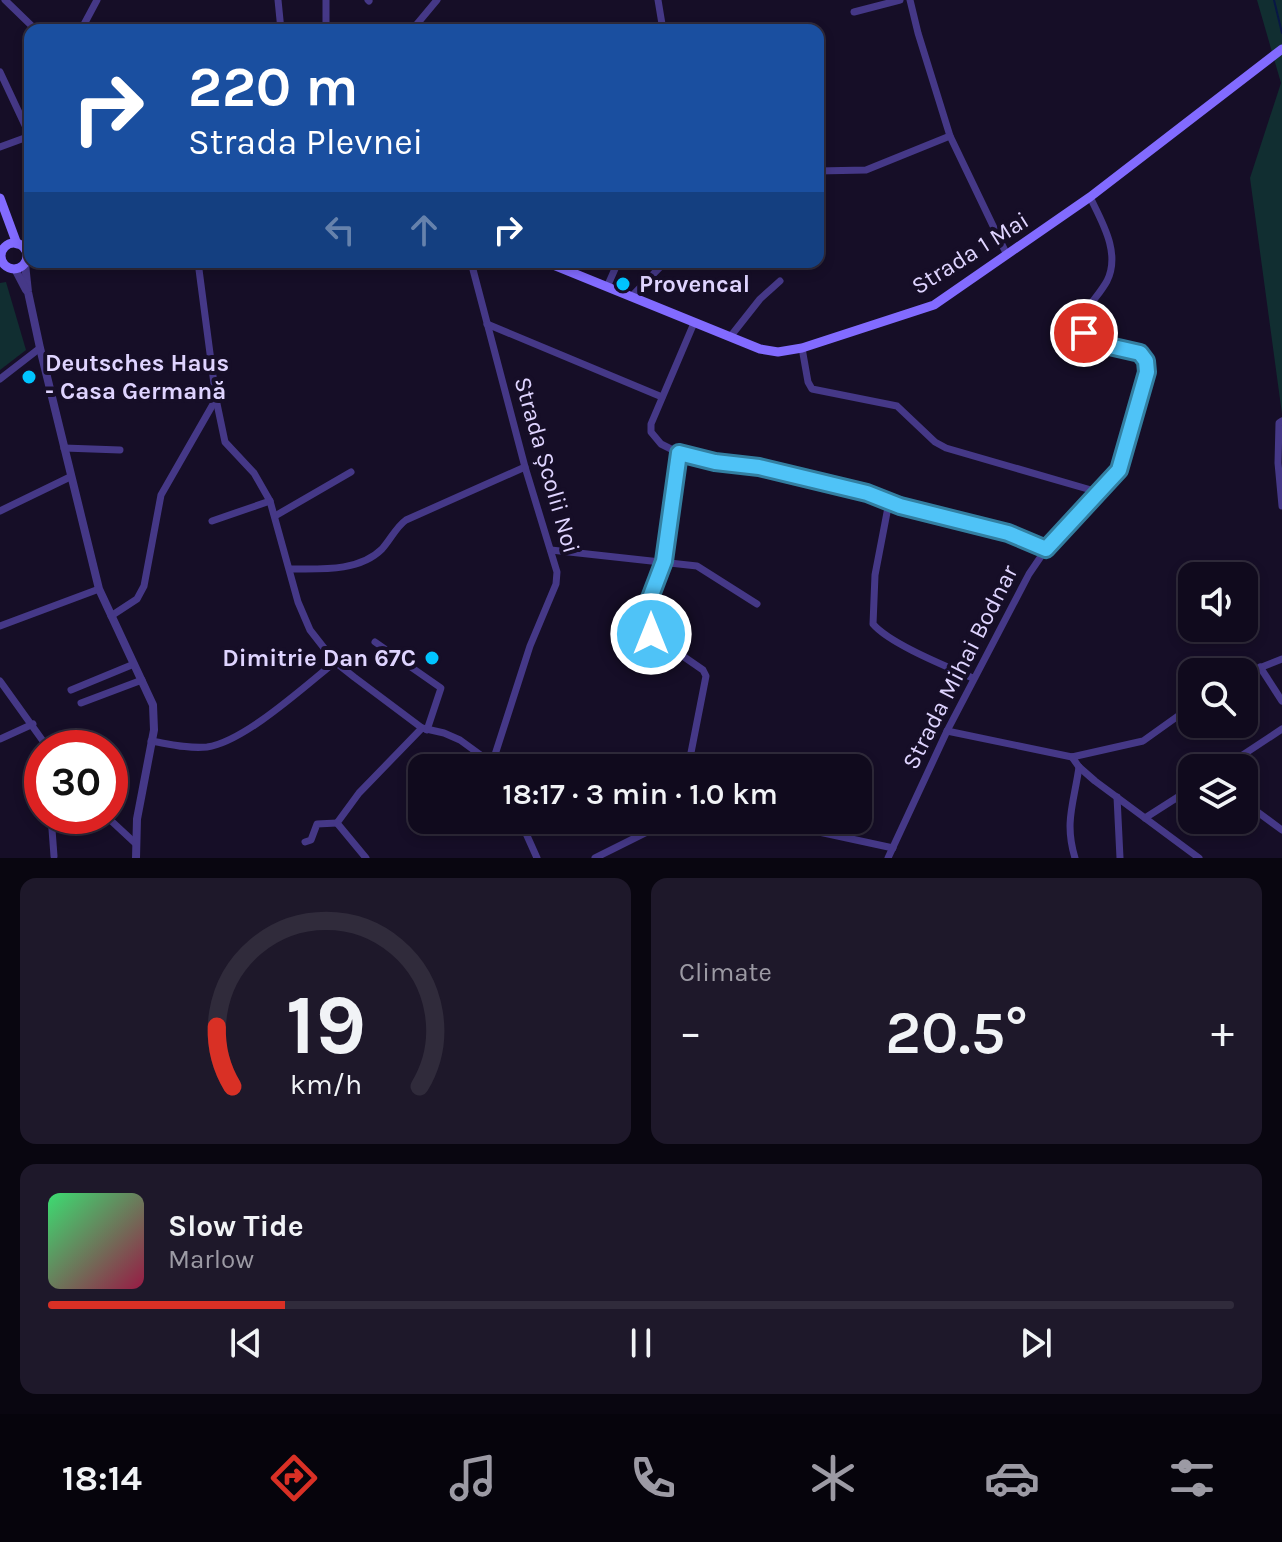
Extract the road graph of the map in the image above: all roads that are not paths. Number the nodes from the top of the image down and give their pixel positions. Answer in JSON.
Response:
{"nodes":[{"id":1,"x":5,"y":0,"type":"edge"},
{"id":2,"x":97,"y":0,"type":"edge"},
{"id":3,"x":278,"y":0,"type":"edge"},
{"id":4,"x":326,"y":0,"type":"edge"},
{"id":5,"x":437,"y":0,"type":"edge"},
{"id":6,"x":658,"y":0,"type":"edge"},
{"id":7,"x":900,"y":0,"type":"edge"},
{"id":8,"x":910,"y":0,"type":"edge"},
{"id":9,"x":854,"y":12,"type":"dead end"},
{"id":10,"x":30,"y":24,"type":"edge"},
{"id":11,"x":84,"y":24,"type":"edge"},
{"id":12,"x":280,"y":24,"type":"edge"},
{"id":13,"x":326,"y":24,"type":"edge"},
{"id":14,"x":417,"y":24,"type":"edge"},
{"id":15,"x":662,"y":24,"type":"edge"},
{"id":16,"x":1280,"y":51,"type":"edge"},
{"id":17,"x":1282,"y":63,"type":"edge"},
{"id":18,"x":0,"y":72,"type":"edge"},
{"id":19,"x":24,"y":123,"type":"edge"},
{"id":20,"x":950,"y":136,"type":"junction"},
{"id":21,"x":24,"y":138,"type":"edge"},
{"id":22,"x":0,"y":147,"type":"edge"},
{"id":23,"x":824,"y":171,"type":"edge"},
{"id":24,"x":1090,"y":197,"type":"junction"},
{"id":25,"x":0,"y":198,"type":"edge"},
{"id":26,"x":6,"y":250,"type":"edge"},
{"id":27,"x":1007,"y":255,"type":"junction"},
{"id":28,"x":28,"y":268,"type":"edge"},
{"id":29,"x":199,"y":268,"type":"edge"},
{"id":30,"x":473,"y":268,"type":"edge"},
{"id":31,"x":567,"y":268,"type":"edge"},
{"id":32,"x":615,"y":268,"type":"edge"},
{"id":33,"x":659,"y":268,"type":"edge"},
{"id":34,"x":8,"y":270,"type":"edge"},
{"id":35,"x":780,"y":281,"type":"dead end"},
{"id":36,"x":607,"y":287,"type":"junction"},
{"id":37,"x":28,"y":292,"type":"junction"},
{"id":38,"x":631,"y":297,"type":"junction"},
{"id":39,"x":694,"y":323,"type":"junction"},
{"id":40,"x":487,"y":324,"type":"junction"},
{"id":41,"x":730,"y":337,"type":"junction"},
{"id":42,"x":40,"y":348,"type":"junction"},
{"id":43,"x":802,"y":348,"type":"junction"},
{"id":44,"x":0,"y":379,"type":"edge"},
{"id":45,"x":662,"y":397,"type":"junction"},
{"id":46,"x":216,"y":399,"type":"junction"},
{"id":47,"x":1282,"y":421,"type":"edge"},
{"id":48,"x":64,"y":448,"type":"junction"},
{"id":49,"x":120,"y":450,"type":"dead end"},
{"id":50,"x":679,"y":453,"type":"junction"},
{"id":51,"x":525,"y":467,"type":"junction"},
{"id":52,"x":351,"y":472,"type":"dead end"},
{"id":53,"x":70,"y":477,"type":"junction"},
{"id":54,"x":1098,"y":492,"type":"junction"},
{"id":55,"x":270,"y":501,"type":"junction"},
{"id":56,"x":889,"y":502,"type":"junction"},
{"id":57,"x":1282,"y":506,"type":"edge"},
{"id":58,"x":0,"y":511,"type":"edge"},
{"id":59,"x":275,"y":516,"type":"junction"},
{"id":60,"x":212,"y":521,"type":"dead end"},
{"id":61,"x":1046,"y":549,"type":"junction"},
{"id":62,"x":551,"y":550,"type":"junction"},
{"id":63,"x":664,"y":561,"type":"junction"},
{"id":64,"x":290,"y":569,"type":"junction"},
{"id":65,"x":99,"y":589,"type":"junction"},
{"id":66,"x":757,"y":604,"type":"dead end"},
{"id":67,"x":111,"y":616,"type":"junction"},
{"id":68,"x":0,"y":626,"type":"edge"},
{"id":69,"x":375,"y":642,"type":"dead end"},
{"id":70,"x":1282,"y":659,"type":"edge"},
{"id":71,"x":335,"y":662,"type":"junction"},
{"id":72,"x":134,"y":664,"type":"junction"},
{"id":73,"x":1260,"y":667,"type":"joint"},
{"id":74,"x":973,"y":678,"type":"junction"},
{"id":75,"x":142,"y":680,"type":"junction"},
{"id":76,"x":0,"y":681,"type":"edge"},
{"id":77,"x":71,"y":690,"type":"dead end"},
{"id":78,"x":1282,"y":701,"type":"edge"},
{"id":79,"x":81,"y":703,"type":"dead end"},
{"id":80,"x":1178,"y":716,"type":"edge"},
{"id":81,"x":33,"y":724,"type":"junction"},
{"id":82,"x":425,"y":729,"type":"junction"},
{"id":83,"x":1282,"y":729,"type":"edge"},
{"id":84,"x":37,"y":730,"type":"edge"},
{"id":85,"x":947,"y":731,"type":"junction"},
{"id":86,"x":0,"y":739,"type":"edge"},
{"id":87,"x":151,"y":741,"type":"junction"},
{"id":88,"x":479,"y":754,"type":"edge"},
{"id":89,"x":495,"y":754,"type":"edge"},
{"id":90,"x":691,"y":754,"type":"edge"},
{"id":91,"x":1244,"y":754,"type":"edge"},
{"id":92,"x":1072,"y":757,"type":"junction"},
{"id":93,"x":1079,"y":767,"type":"junction"},
{"id":94,"x":1117,"y":797,"type":"junction"},
{"id":95,"x":1178,"y":797,"type":"edge"},
{"id":96,"x":1258,"y":812,"type":"edge"},
{"id":97,"x":1145,"y":818,"type":"junction"},
{"id":98,"x":337,"y":823,"type":"junction"},
{"id":99,"x":1282,"y":830,"type":"edge"},
{"id":100,"x":52,"y":834,"type":"edge"},
{"id":101,"x":125,"y":834,"type":"edge"},
{"id":102,"x":526,"y":834,"type":"edge"},
{"id":103,"x":643,"y":834,"type":"edge"},
{"id":104,"x":828,"y":834,"type":"edge"},
{"id":105,"x":305,"y":842,"type":"dead end"},
{"id":106,"x":135,"y":843,"type":"junction"},
{"id":107,"x":893,"y":848,"type":"junction"},
{"id":108,"x":54,"y":856,"type":"dead end"},
{"id":109,"x":136,"y":858,"type":"edge"},
{"id":110,"x":366,"y":858,"type":"edge"},
{"id":111,"x":537,"y":858,"type":"edge"},
{"id":112,"x":595,"y":858,"type":"edge"},
{"id":113,"x":888,"y":858,"type":"edge"},
{"id":114,"x":1075,"y":858,"type":"edge"},
{"id":115,"x":1120,"y":858,"type":"edge"},
{"id":116,"x":1199,"y":858,"type":"edge"}],
"edges":[{"from":1,"to":10,"type":"street"},
{"from":2,"to":11,"type":"street"},
{"from":3,"to":12,"type":"street"},
{"from":4,"to":13,"type":"street"},
{"from":5,"to":14,"type":"street"},
{"from":6,"to":15,"type":"street"},
{"from":7,"to":9,"type":"street"},
{"from":8,"to":20,"type":"street"},
{"from":16,"to":17,"type":"street"},
{"from":16,"to":24,"type":"main road","name":"Strada 1 Mai"},
{"from":18,"to":19,"type":"street"},
{"from":20,"to":23,"type":"street"},
{"from":20,"to":27,"type":"street"},
{"from":21,"to":22,"type":"street"},
{"from":24,"to":27,"type":"main road","name":"Strada 1 Mai"},
{"from":24,"to":54,"type":"street","name":"Strada Mihai Bodnar"},
{"from":25,"to":26,"type":"main road"},
{"from":26,"to":34,"type":"main road"},
{"from":27,"to":43,"type":"main road","name":"Strada 1 Mai"},
{"from":28,"to":37,"type":"street"},
{"from":29,"to":46,"type":"street"},
{"from":30,"to":40,"type":"street","name":"Strada Școlii Noi"},
{"from":31,"to":36,"type":"main road","name":"Strada 1 Mai"},
{"from":32,"to":36,"type":"street"},
{"from":33,"to":38,"type":"street"},
{"from":34,"to":37,"type":"street"},
{"from":35,"to":41,"type":"street"},
{"from":36,"to":38,"type":"main road","name":"Strada 1 Mai"},
{"from":37,"to":42,"type":"street"},
{"from":38,"to":39,"type":"main road","name":"Strada 1 Mai"},
{"from":39,"to":41,"type":"main road","name":"Strada 1 Mai"},
{"from":39,"to":45,"type":"street"},
{"from":40,"to":45,"type":"street"},
{"from":40,"to":51,"type":"street","name":"Strada Școlii Noi"},
{"from":41,"to":43,"type":"main road","name":"Strada 1 Mai"},
{"from":42,"to":44,"type":"street"},
{"from":42,"to":48,"type":"street"},
{"from":43,"to":54,"type":"street"},
{"from":45,"to":50,"type":"street"},
{"from":46,"to":55,"type":"street"},
{"from":46,"to":67,"type":"street"},
{"from":47,"to":57,"type":"street"},
{"from":48,"to":49,"type":"street"},
{"from":48,"to":53,"type":"street"},
{"from":50,"to":56,"type":"street"},
{"from":50,"to":63,"type":"street"},
{"from":51,"to":62,"type":"street","name":"Strada Școlii Noi"},
{"from":51,"to":64,"type":"street"},
{"from":52,"to":59,"type":"street"},
{"from":53,"to":58,"type":"street"},
{"from":53,"to":65,"type":"street"},
{"from":54,"to":61,"type":"street","name":"Strada Mihai Bodnar"},
{"from":55,"to":59,"type":"street"},
{"from":55,"to":60,"type":"street"},
{"from":56,"to":61,"type":"street"},
{"from":56,"to":74,"type":"street"},
{"from":59,"to":64,"type":"street"},
{"from":61,"to":74,"type":"street","name":"Strada Mihai Bodnar"},
{"from":62,"to":63,"type":"street"},
{"from":62,"to":89,"type":"street","name":"Strada Școlii Noi"},
{"from":63,"to":66,"type":"street"},
{"from":63,"to":90,"type":"street"},
{"from":64,"to":71,"type":"street"},
{"from":65,"to":67,"type":"street"},
{"from":65,"to":68,"type":"street"},
{"from":67,"to":72,"type":"street"},
{"from":69,"to":82,"type":"street"},
{"from":70,"to":73,"type":"street"},
{"from":71,"to":82,"type":"street"},
{"from":71,"to":87,"type":"street"},
{"from":72,"to":75,"type":"street"},
{"from":72,"to":77,"type":"street"},
{"from":73,"to":78,"type":"street"},
{"from":74,"to":85,"type":"street","name":"Strada Mihai Bodnar"},
{"from":75,"to":79,"type":"street"},
{"from":75,"to":87,"type":"street"},
{"from":76,"to":81,"type":"street"},
{"from":80,"to":92,"type":"street"},
{"from":81,"to":84,"type":"street"},
{"from":81,"to":86,"type":"street"},
{"from":82,"to":88,"type":"street"},
{"from":82,"to":98,"type":"street"},
{"from":83,"to":91,"type":"street"},
{"from":85,"to":92,"type":"street"},
{"from":85,"to":107,"type":"street","name":"Strada Mihai Bodnar"},
{"from":87,"to":106,"type":"street"},
{"from":92,"to":93,"type":"street"},
{"from":93,"to":94,"type":"street"},
{"from":93,"to":114,"type":"street"},
{"from":94,"to":97,"type":"street"},
{"from":94,"to":115,"type":"street"},
{"from":95,"to":97,"type":"street"},
{"from":96,"to":99,"type":"street"},
{"from":97,"to":116,"type":"street"},
{"from":98,"to":105,"type":"street"},
{"from":98,"to":110,"type":"street"},
{"from":100,"to":108,"type":"street"},
{"from":101,"to":106,"type":"street"},
{"from":102,"to":111,"type":"street"},
{"from":103,"to":112,"type":"street"},
{"from":104,"to":107,"type":"street"},
{"from":106,"to":109,"type":"street"},
{"from":107,"to":113,"type":"street","name":"Strada Mihai Bodnar"}]}
